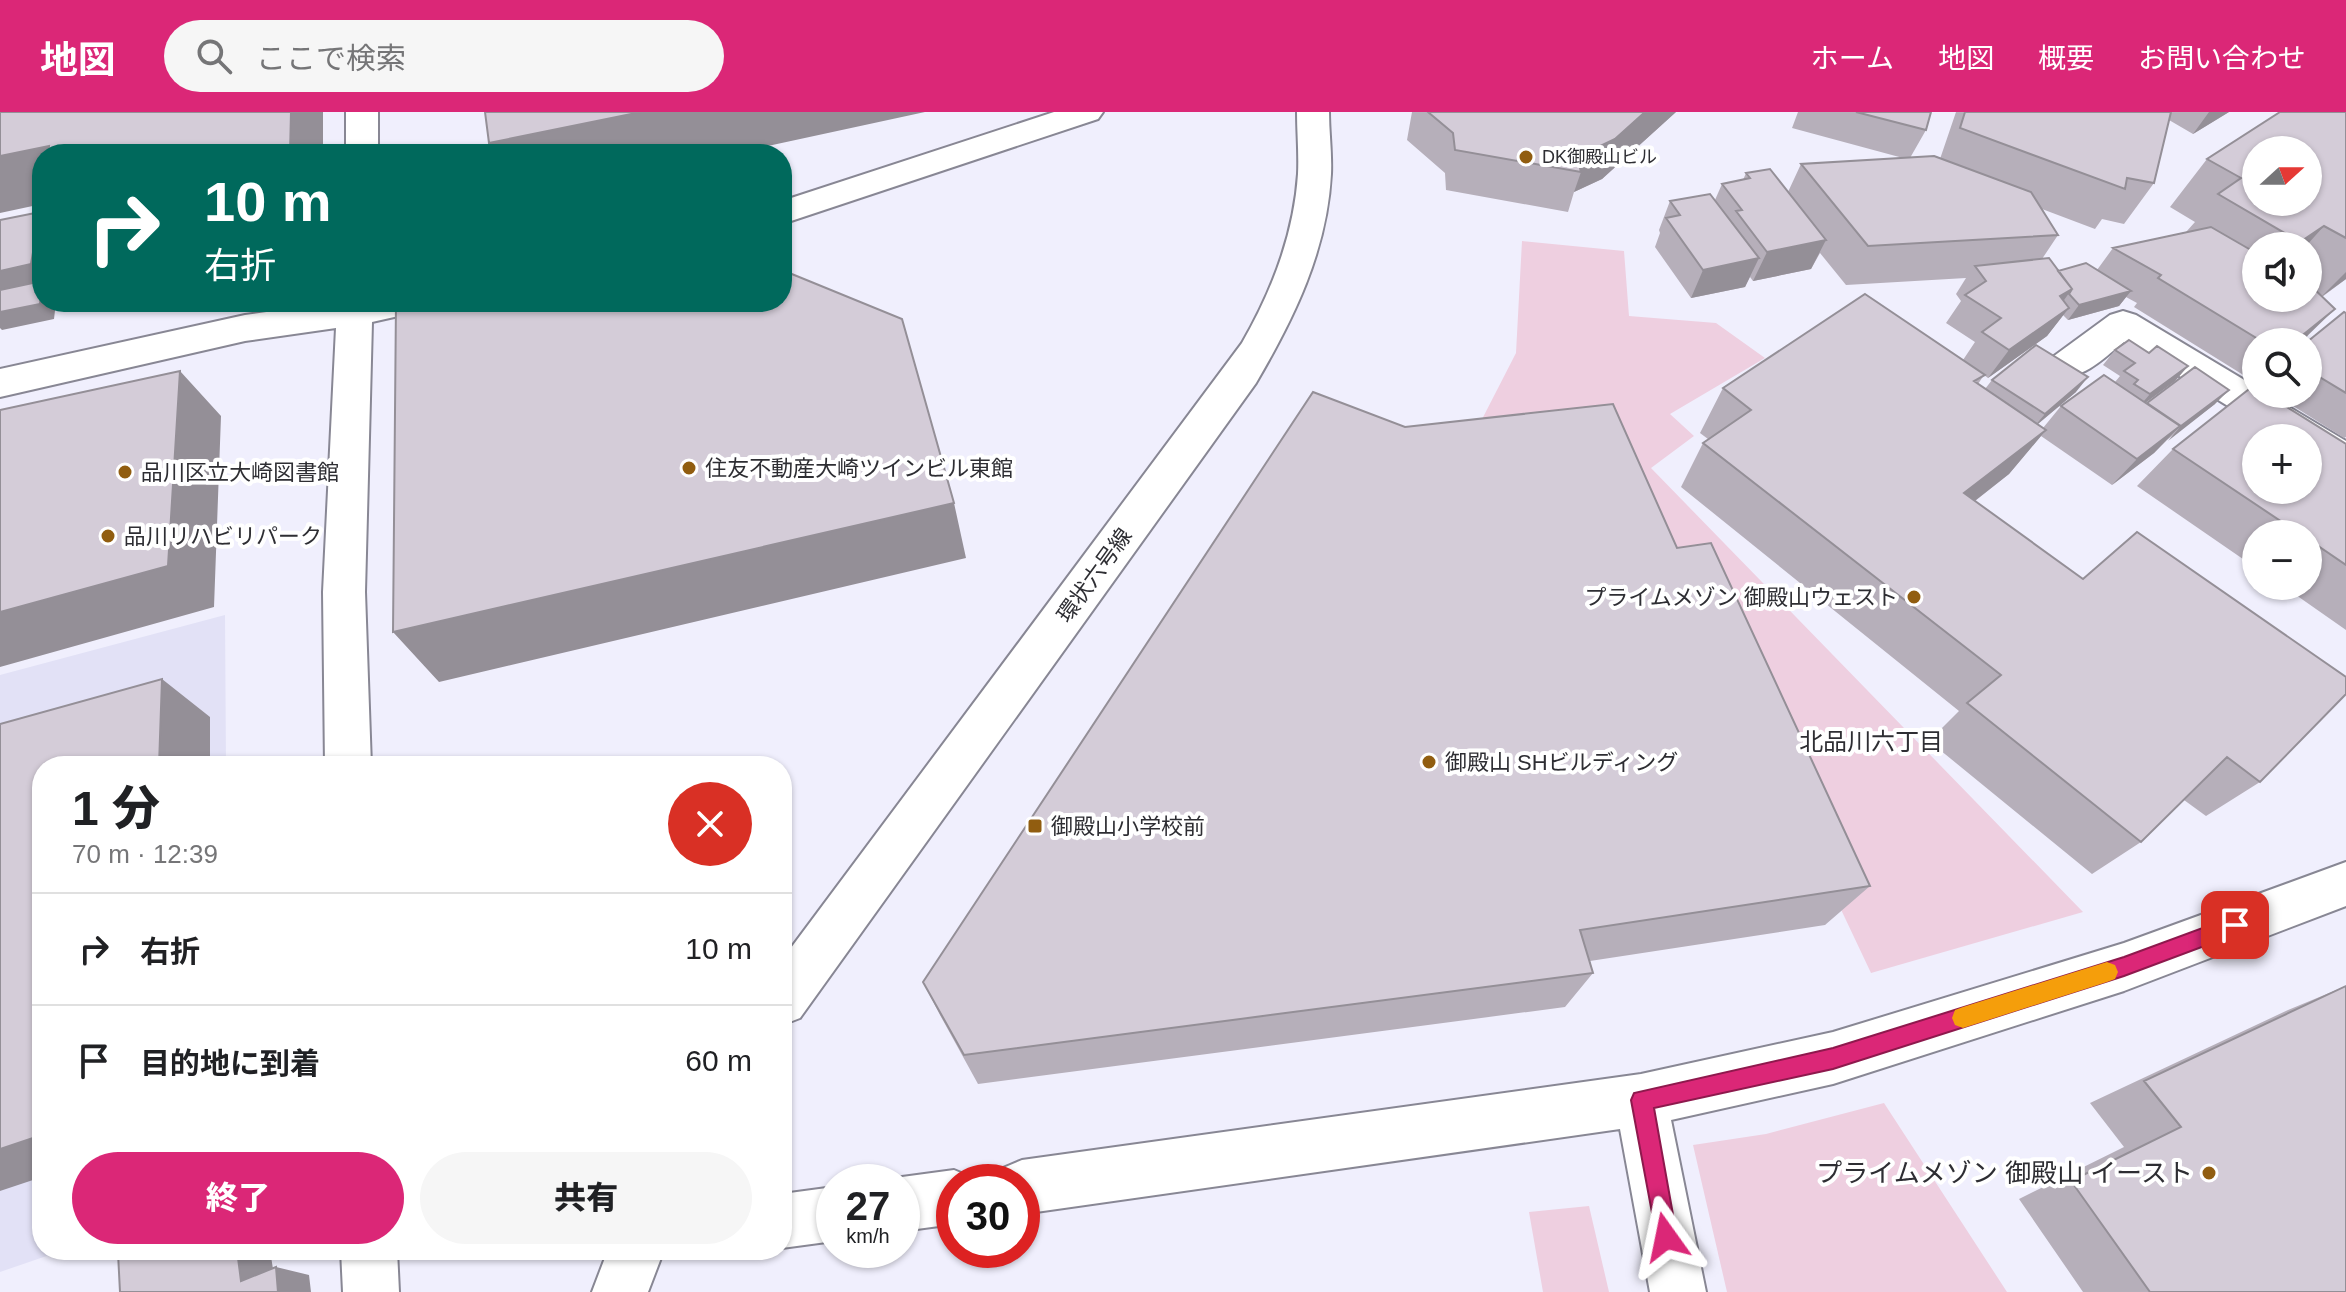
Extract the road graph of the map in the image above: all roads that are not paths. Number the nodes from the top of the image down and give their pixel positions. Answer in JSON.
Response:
{"nodes":[{"id":1,"x":362,"y":112,"type":"edge"},
{"id":2,"x":1087,"y":112,"type":"edge"},
{"id":3,"x":1313,"y":112,"type":"edge"},
{"id":4,"x":362,"y":144,"type":"edge"},
{"id":5,"x":792,"y":210,"type":"edge"},
{"id":6,"x":332,"y":312,"type":"edge"},
{"id":7,"x":354,"y":312,"type":"edge"},
{"id":8,"x":2067,"y":365,"type":"edge"},
{"id":9,"x":0,"y":383,"type":"edge"},
{"id":10,"x":2346,"y":460,"type":"edge"},
{"id":11,"x":348,"y":756,"type":"edge"},
{"id":12,"x":2346,"y":884,"type":"edge"},
{"id":13,"x":792,"y":987,"type":"edge"},
{"id":14,"x":1641,"y":1100,"type":"junction"},
{"id":15,"x":1040,"y":1184,"type":"edge"},
{"id":16,"x":816,"y":1216,"type":"edge"},
{"id":17,"x":792,"y":1220,"type":"edge"},
{"id":18,"x":369,"y":1260,"type":"edge"},
{"id":19,"x":632,"y":1260,"type":"edge"},
{"id":20,"x":371,"y":1292,"type":"edge"},
{"id":21,"x":620,"y":1292,"type":"edge"},
{"id":22,"x":1678,"y":1292,"type":"edge"}],
"edges":[{"from":1,"to":4,"type":"street"},
{"from":2,"to":5,"type":"street"},
{"from":3,"to":13,"type":"street","name":"環状六号線"},
{"from":6,"to":9,"type":"street"},
{"from":7,"to":11,"type":"street"},
{"from":8,"to":10,"type":"street"},
{"from":12,"to":14,"type":"street"},
{"from":14,"to":15,"type":"street"},
{"from":14,"to":22,"type":"street"},
{"from":16,"to":17,"type":"street"},
{"from":18,"to":20,"type":"street"},
{"from":19,"to":21,"type":"street"}]}
